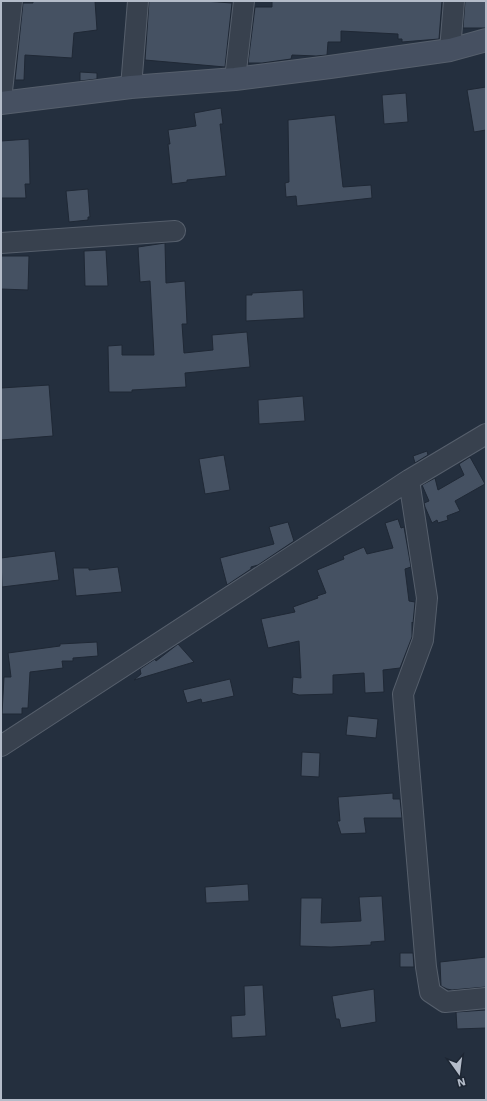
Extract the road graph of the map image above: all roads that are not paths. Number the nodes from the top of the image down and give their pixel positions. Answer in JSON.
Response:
{"nodes":[{"id":1,"x":12,"y":1,"type":"edge"},
{"id":2,"x":138,"y":1,"type":"edge"},
{"id":3,"x":244,"y":1,"type":"edge"},
{"id":4,"x":454,"y":1,"type":"edge"},
{"id":5,"x":486,"y":40,"type":"edge"},
{"id":6,"x":450,"y":50,"type":"junction"},
{"id":7,"x":235,"y":79,"type":"junction"},
{"id":8,"x":131,"y":87,"type":"junction"},
{"id":9,"x":1,"y":100,"type":"edge"},
{"id":10,"x":1,"y":103,"type":"edge"},
{"id":11,"x":175,"y":231,"type":"dead end"},
{"id":12,"x":1,"y":243,"type":"edge"},
{"id":13,"x":486,"y":434,"type":"edge"},
{"id":14,"x":409,"y":480,"type":"junction"},
{"id":15,"x":1,"y":746,"type":"edge"},
{"id":16,"x":486,"y":998,"type":"edge"}],
"edges":[{"from":1,"to":9,"type":"street"},
{"from":2,"to":8,"type":"street"},
{"from":3,"to":7,"type":"street"},
{"from":4,"to":6,"type":"street"},
{"from":5,"to":6,"type":"street"},
{"from":6,"to":7,"type":"street"},
{"from":7,"to":8,"type":"street"},
{"from":8,"to":10,"type":"street"},
{"from":11,"to":12,"type":"street"},
{"from":13,"to":14,"type":"street"},
{"from":14,"to":15,"type":"street"},
{"from":14,"to":16,"type":"street"}]}
